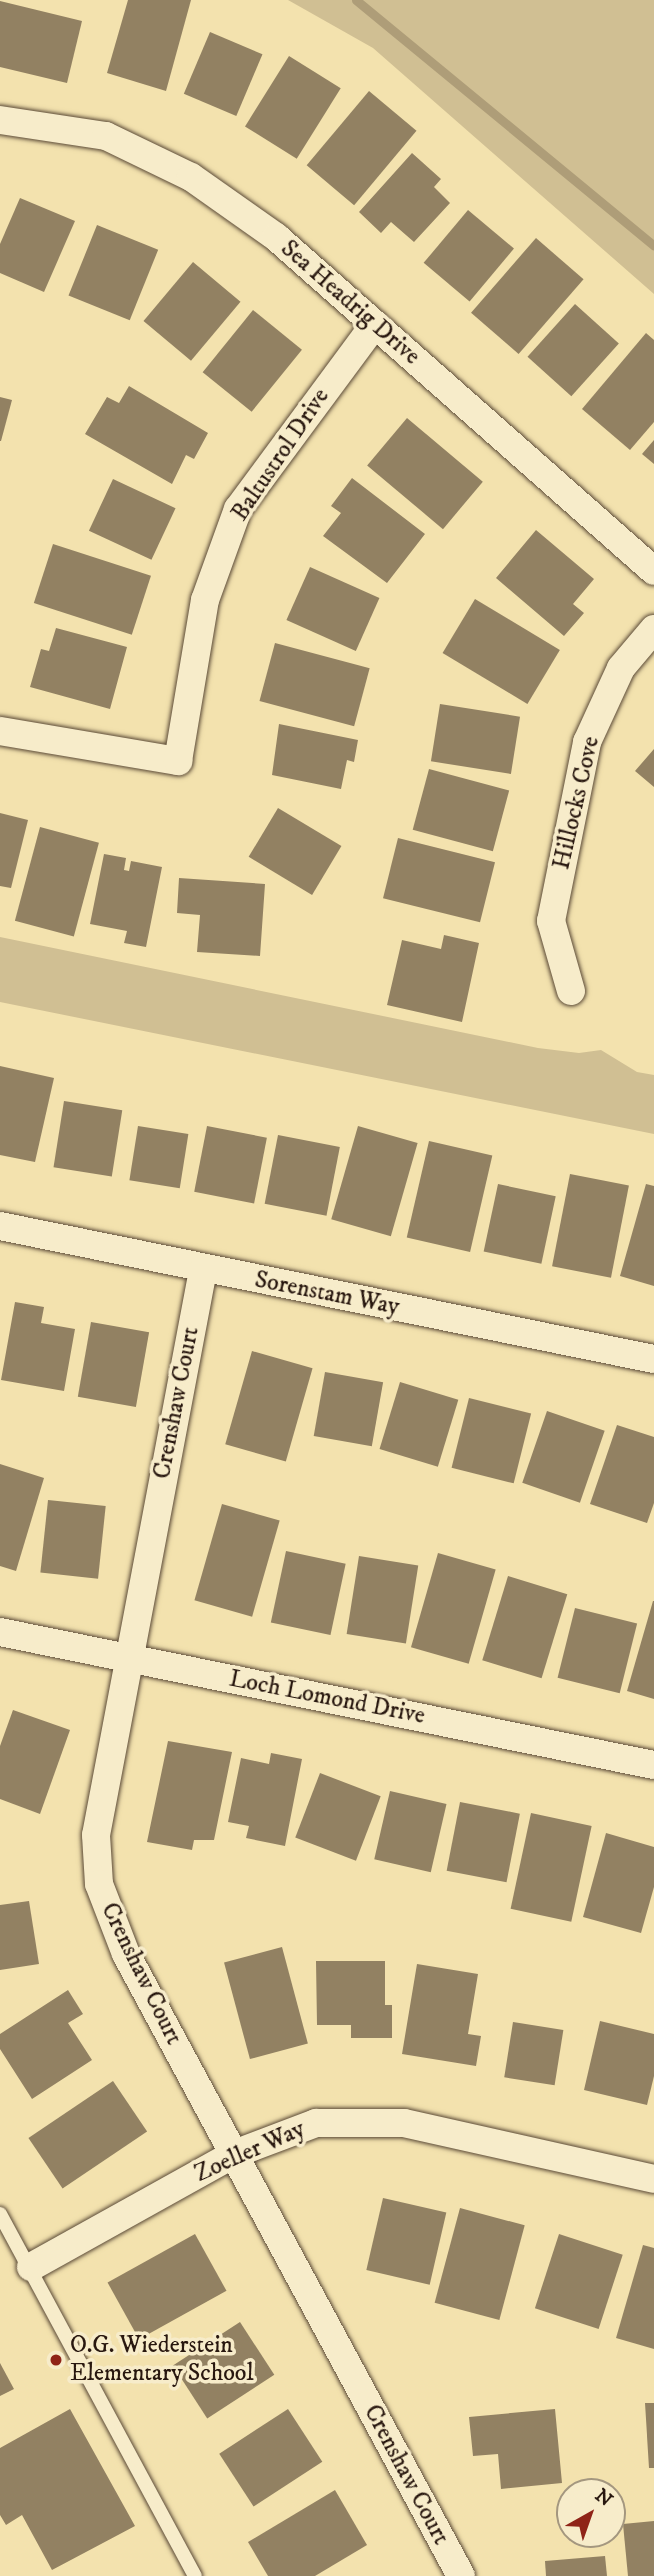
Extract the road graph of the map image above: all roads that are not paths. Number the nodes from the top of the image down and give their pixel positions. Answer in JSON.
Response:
{"nodes":[{"id":1,"x":0,"y":120,"type":"edge"},
{"id":2,"x":374,"y":324,"type":"junction"},
{"id":3,"x":654,"y":571,"type":"edge"},
{"id":4,"x":654,"y":629,"type":"edge"},
{"id":5,"x":0,"y":732,"type":"edge"},
{"id":6,"x":571,"y":991,"type":"dead end"},
{"id":7,"x":0,"y":1226,"type":"edge"},
{"id":8,"x":203,"y":1270,"type":"junction"},
{"id":9,"x":654,"y":1359,"type":"edge"},
{"id":10,"x":0,"y":1632,"type":"edge"},
{"id":11,"x":127,"y":1658,"type":"junction"},
{"id":12,"x":654,"y":1765,"type":"edge"},
{"id":13,"x":234,"y":2154,"type":"junction"},
{"id":14,"x":654,"y":2179,"type":"edge"},
{"id":15,"x":0,"y":2214,"type":"edge"},
{"id":16,"x":31,"y":2267,"type":"junction"},
{"id":17,"x":195,"y":2576,"type":"edge"},
{"id":18,"x":461,"y":2576,"type":"edge"}],
"edges":[{"from":1,"to":2,"type":"street","name":"Sea Headrig Drive"},
{"from":2,"to":3,"type":"street","name":"Sea Headrig Drive"},
{"from":2,"to":5,"type":"street","name":"Baltustrol Drive"},
{"from":4,"to":6,"type":"street","name":"Hillocks Cove"},
{"from":7,"to":8,"type":"street","name":"Sorenstam Way"},
{"from":8,"to":9,"type":"street","name":"Sorenstam Way"},
{"from":8,"to":11,"type":"street","name":"Crenshaw Court"},
{"from":10,"to":11,"type":"street","name":"Loch Lomond Drive"},
{"from":11,"to":12,"type":"street","name":"Loch Lomond Drive"},
{"from":11,"to":13,"type":"street","name":"Crenshaw Court"},
{"from":13,"to":14,"type":"street","name":"Zoeller Way"},
{"from":13,"to":16,"type":"street","name":"Zoeller Way"},
{"from":13,"to":18,"type":"street","name":"Crenshaw Court"},
{"from":15,"to":16,"type":"lane"},
{"from":16,"to":17,"type":"lane"}]}
